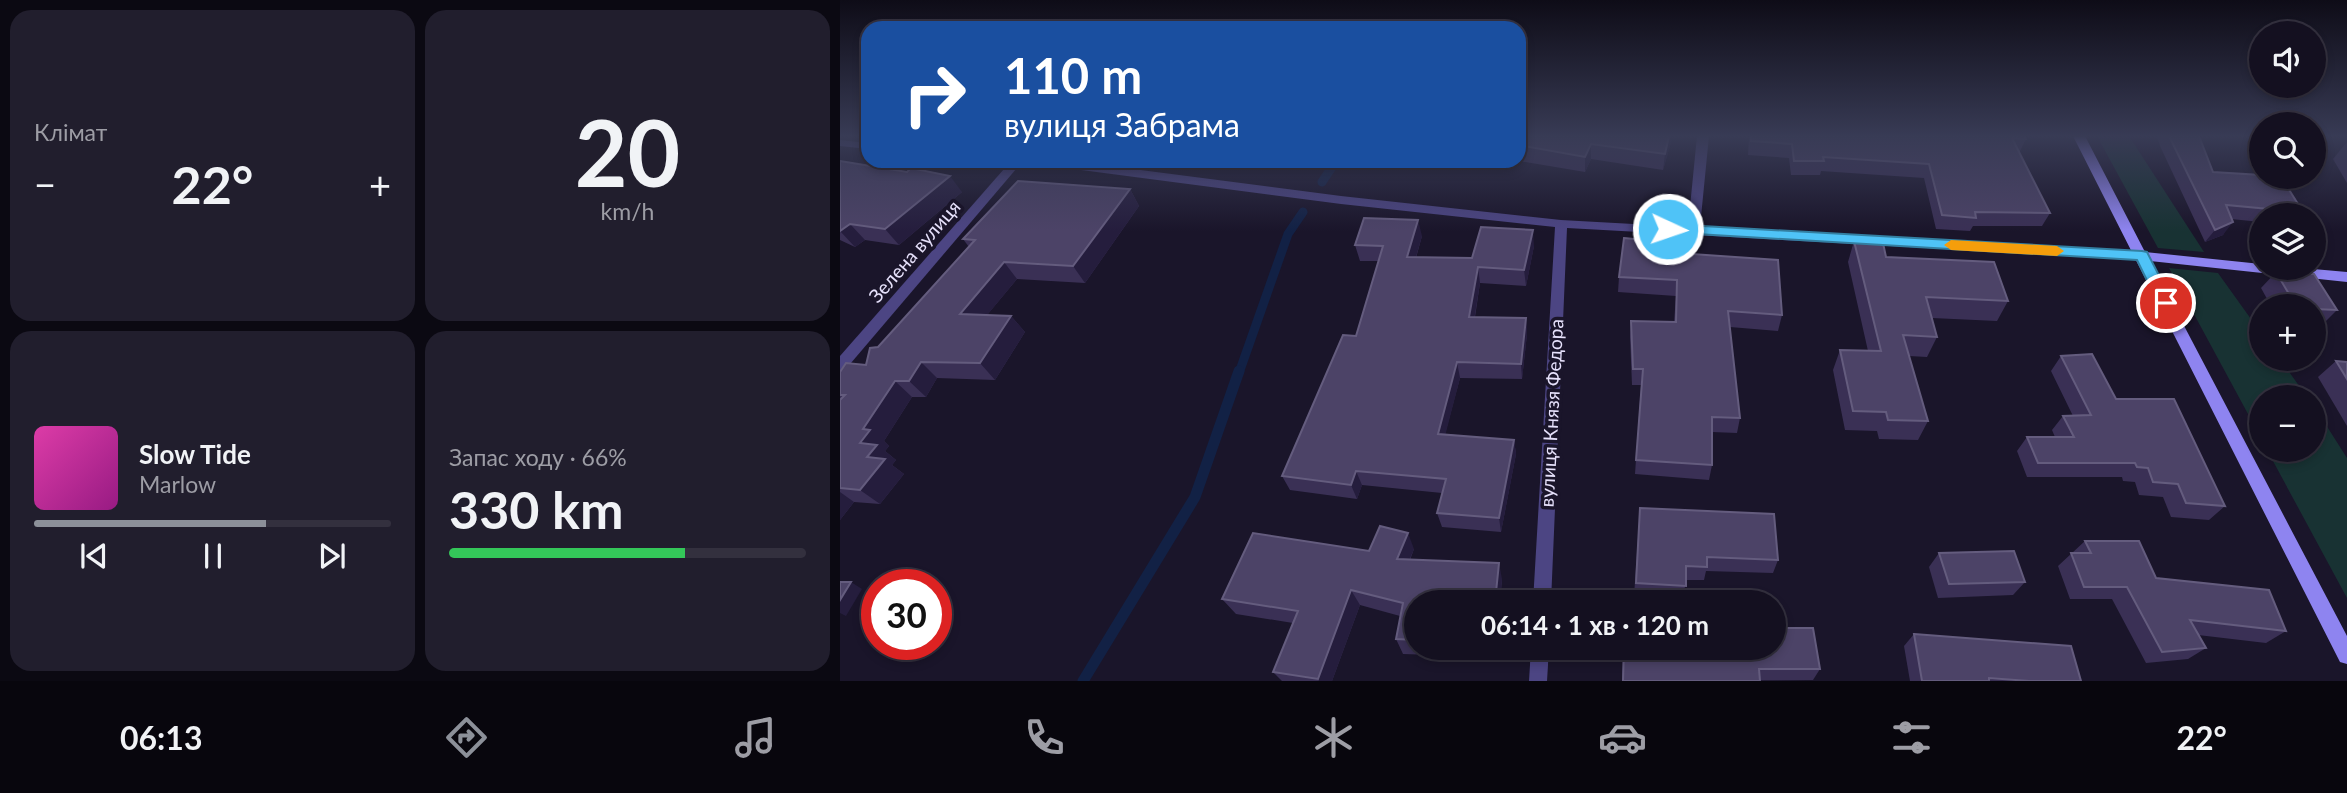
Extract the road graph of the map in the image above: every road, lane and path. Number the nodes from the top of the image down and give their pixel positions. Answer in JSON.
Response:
{"nodes":[{"id":1,"x":1011,"y":168,"type":"edge"},
{"id":2,"x":1095,"y":168,"type":"edge"},
{"id":3,"x":1700,"y":168,"type":"edge"},
{"id":4,"x":2096,"y":168,"type":"edge"},
{"id":5,"x":1561,"y":224,"type":"junction"},
{"id":6,"x":1694,"y":230,"type":"junction"},
{"id":7,"x":2142,"y":256,"type":"junction"},
{"id":8,"x":2347,"y":277,"type":"edge"},
{"id":9,"x":840,"y":366,"type":"edge"},
{"id":10,"x":1543,"y":590,"type":"edge"},
{"id":11,"x":2347,"y":655,"type":"edge"},
{"id":12,"x":1539,"y":660,"type":"edge"},
{"id":13,"x":1538,"y":681,"type":"edge"}],
"edges":[{"from":1,"to":9,"type":"street","name":"Зелена вулиця"},
{"from":2,"to":5,"type":"street"},
{"from":3,"to":6,"type":"street"},
{"from":4,"to":7,"type":"main road"},
{"from":5,"to":6,"type":"street"},
{"from":5,"to":10,"type":"street","name":"вулиця Князя Федора"},
{"from":6,"to":7,"type":"street"},
{"from":7,"to":8,"type":"main road"},
{"from":7,"to":11,"type":"main road"},
{"from":12,"to":13,"type":"street"}]}
